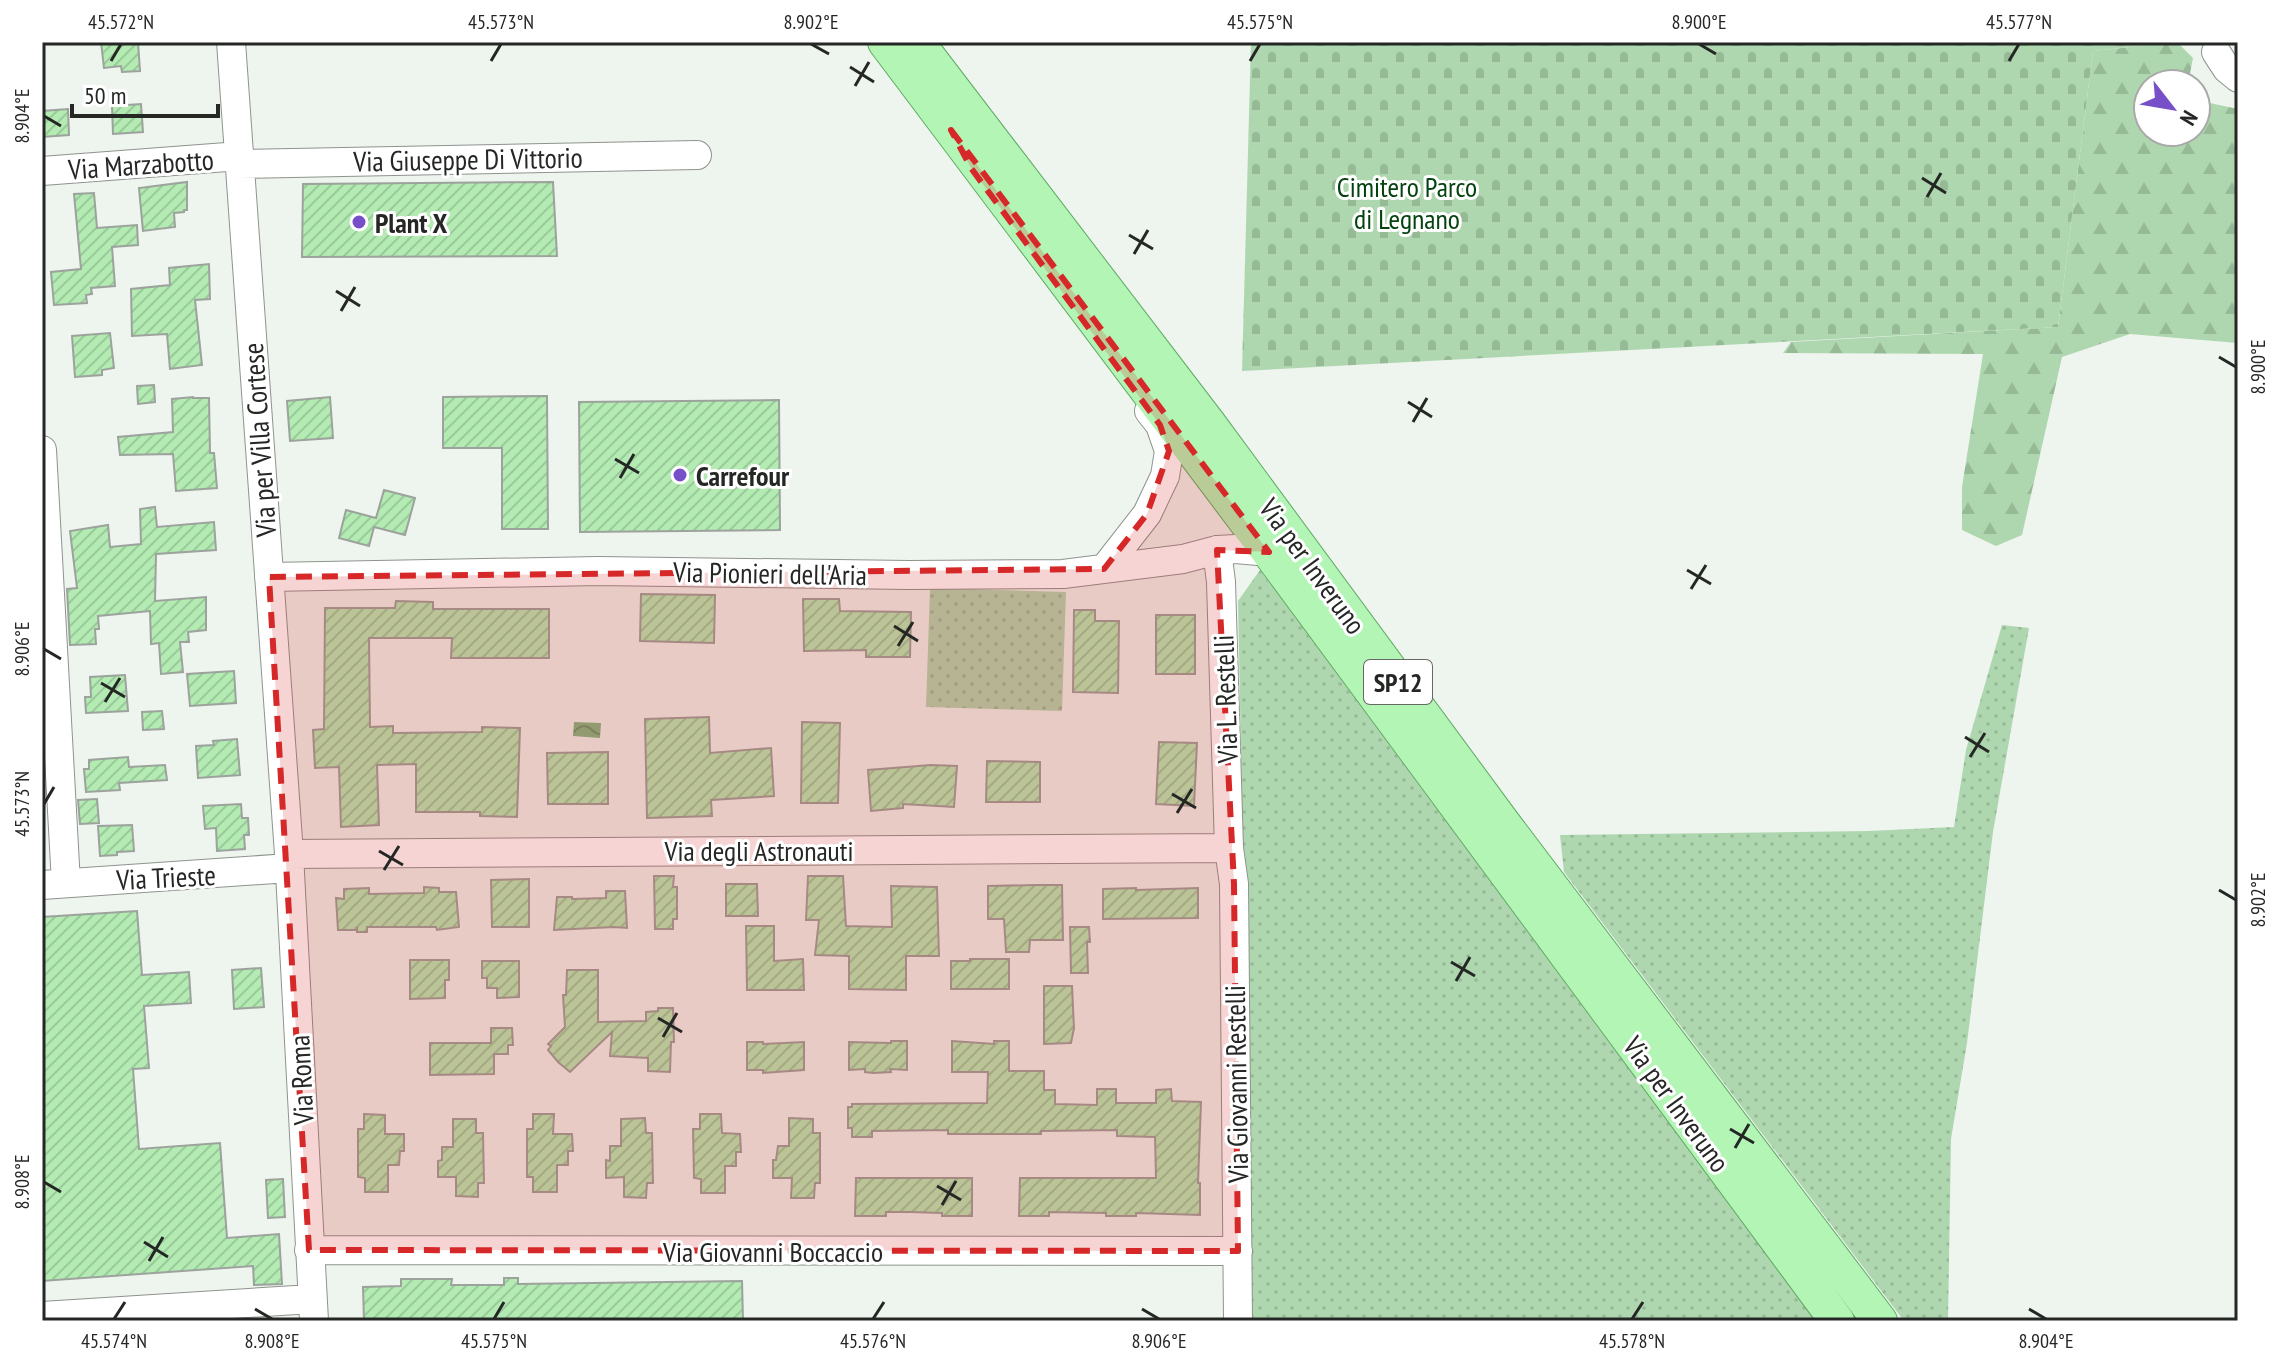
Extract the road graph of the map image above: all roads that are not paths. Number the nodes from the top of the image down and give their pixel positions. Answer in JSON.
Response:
{"nodes":[{"id":1,"x":231,"y":42,"type":"edge"},
{"id":2,"x":885,"y":42,"type":"edge"},
{"id":3,"x":917,"y":42,"type":"edge"},
{"id":4,"x":2216,"y":52,"type":"dead end"},
{"id":5,"x":2238,"y":78,"type":"edge"},
{"id":6,"x":951,"y":130,"type":"junction"},
{"id":7,"x":697,"y":155,"type":"dead end"},
{"id":8,"x":240,"y":160,"type":"junction"},
{"id":9,"x":42,"y":171,"type":"edge"},
{"id":10,"x":42,"y":450,"type":"edge"},
{"id":11,"x":1217,"y":550,"type":"junction"},
{"id":12,"x":1269,"y":552,"type":"junction"},
{"id":13,"x":1104,"y":569,"type":"junction"},
{"id":14,"x":269,"y":577,"type":"junction"},
{"id":15,"x":1229,"y":848,"type":"junction"},
{"id":16,"x":289,"y":854,"type":"junction"},
{"id":17,"x":54,"y":884,"type":"edge"},
{"id":18,"x":309,"y":1250,"type":"junction"},
{"id":19,"x":1238,"y":1251,"type":"junction"},
{"id":20,"x":313,"y":1310,"type":"edge"},
{"id":21,"x":42,"y":1316,"type":"edge"},
{"id":22,"x":1238,"y":1321,"type":"edge"},
{"id":23,"x":1837,"y":1321,"type":"edge"},
{"id":24,"x":1880,"y":1321,"type":"edge"}],
"edges":[{"from":1,"to":8,"type":"street","name":"Via per Villa Cortese"},
{"from":2,"to":6,"type":"main road","name":"Via per Inveruno","number":"SP12"},
{"from":3,"to":24,"type":"main road","name":"Via per Inveruno","number":"SP12"},
{"from":4,"to":5,"type":"street"},
{"from":6,"to":12,"type":"main road","name":"Via per Inveruno","number":"SP12"},
{"from":6,"to":13,"type":"street"},
{"from":7,"to":8,"type":"street","name":"Via Giuseppe Di Vittorio"},
{"from":8,"to":9,"type":"street","name":"Via Marzabotto"},
{"from":8,"to":14,"type":"street","name":"Via per Villa Cortese"},
{"from":10,"to":17,"type":"street"},
{"from":11,"to":12,"type":"street","name":"Via Pionieri dell'Aria"},
{"from":11,"to":13,"type":"street","name":"Via Pionieri dell'Aria"},
{"from":11,"to":15,"type":"street","name":"Via L. Restelli"},
{"from":12,"to":23,"type":"main road","name":"Via per Inveruno","number":"SP12"},
{"from":13,"to":14,"type":"street","name":"Via Pionieri dell'Aria"},
{"from":14,"to":16,"type":"street","name":"Via per Villa Cortese"},
{"from":15,"to":16,"type":"street","name":"Via degli Astronauti"},
{"from":15,"to":19,"type":"street","name":"Via Giovanni Restelli"},
{"from":16,"to":17,"type":"street","name":"Via Trieste"},
{"from":16,"to":18,"type":"street","name":"Via Roma"},
{"from":18,"to":19,"type":"street","name":"Via Giovanni Boccaccio"},
{"from":18,"to":20,"type":"street","name":"Via Roma"},
{"from":19,"to":22,"type":"street","name":"Via Giovanni Restelli"},
{"from":20,"to":21,"type":"street"}]}
